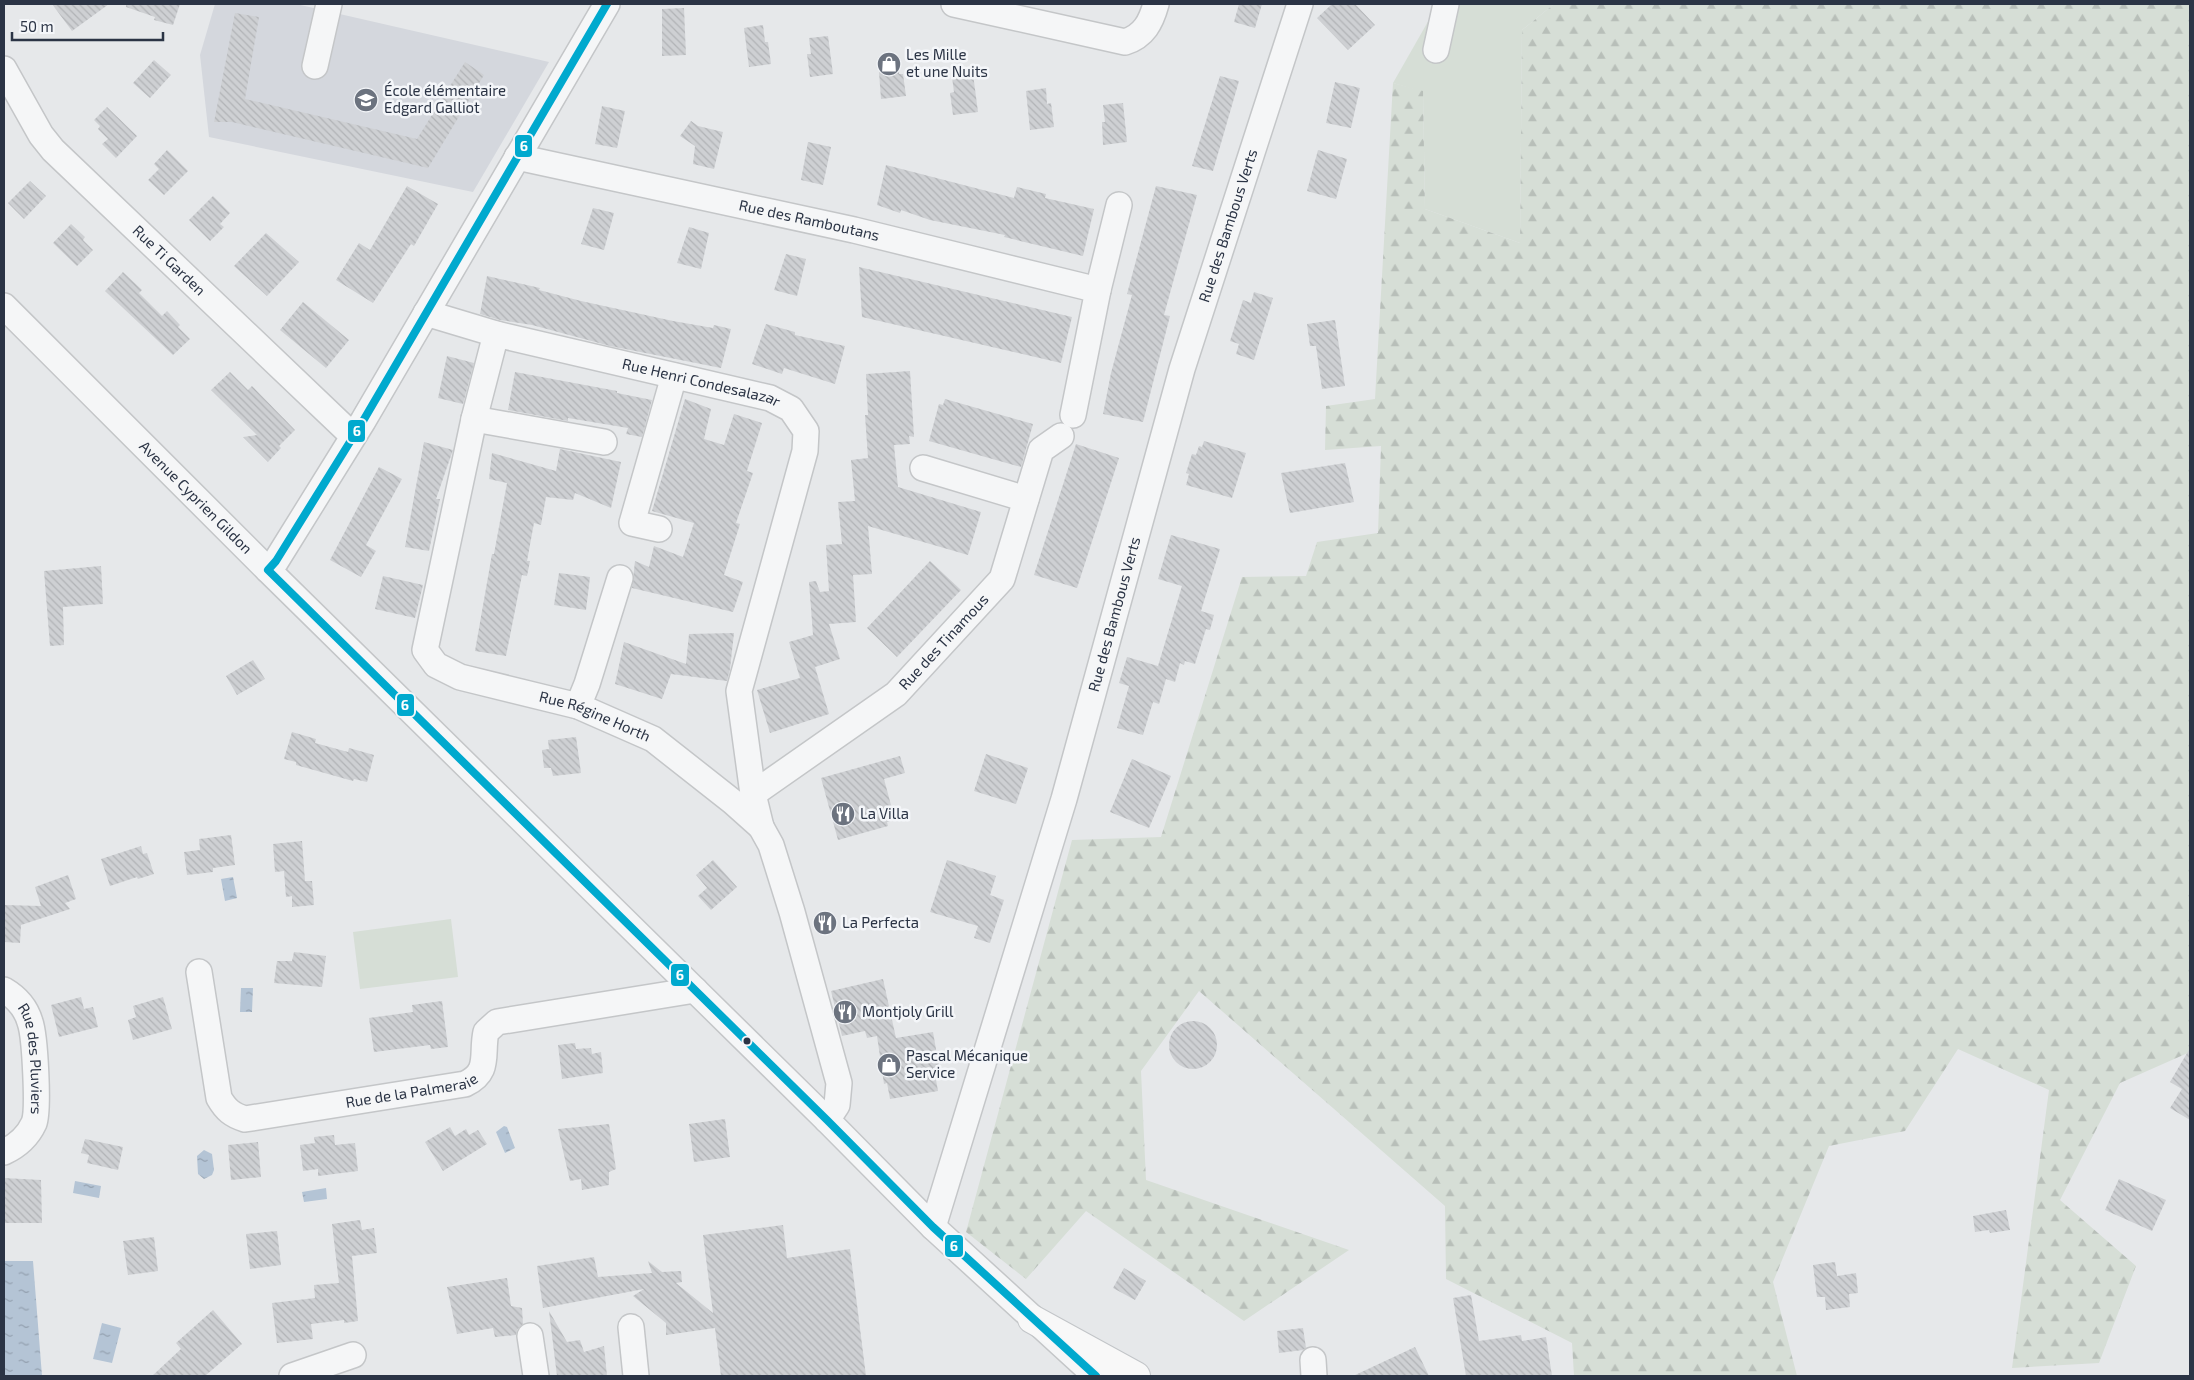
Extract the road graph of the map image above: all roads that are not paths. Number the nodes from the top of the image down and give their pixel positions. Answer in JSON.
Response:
{"nodes":[{"id":1,"x":329,"y":4,"type":"edge"},
{"id":2,"x":607,"y":4,"type":"edge"},
{"id":3,"x":954,"y":4,"type":"edge"},
{"id":4,"x":1156,"y":4,"type":"edge"},
{"id":5,"x":1300,"y":4,"type":"edge"},
{"id":6,"x":1446,"y":4,"type":"edge"},
{"id":7,"x":1436,"y":50,"type":"dead end"},
{"id":8,"x":315,"y":66,"type":"dead end"},
{"id":9,"x":4,"y":69,"type":"edge"},
{"id":10,"x":517,"y":157,"type":"junction"},
{"id":11,"x":1119,"y":205,"type":"dead end"},
{"id":12,"x":1098,"y":290,"type":"junction"},
{"id":13,"x":4,"y":306,"type":"edge"},
{"id":14,"x":426,"y":313,"type":"junction"},
{"id":15,"x":496,"y":334,"type":"junction"},
{"id":16,"x":674,"y":376,"type":"junction"},
{"id":17,"x":474,"y":419,"type":"junction"},
{"id":18,"x":353,"y":436,"type":"junction"},
{"id":19,"x":604,"y":442,"type":"dead end"},
{"id":20,"x":923,"y":468,"type":"dead end"},
{"id":21,"x":1026,"y":499,"type":"junction"},
{"id":22,"x":659,"y":530,"type":"dead end"},
{"id":23,"x":268,"y":570,"type":"junction"},
{"id":24,"x":620,"y":578,"type":"dead end"},
{"id":25,"x":578,"y":706,"type":"junction"},
{"id":26,"x":753,"y":794,"type":"junction"},
{"id":27,"x":760,"y":827,"type":"junction"},
{"id":28,"x":199,"y":972,"type":"dead end"},
{"id":29,"x":4,"y":990,"type":"edge"},
{"id":30,"x":695,"y":990,"type":"junction"},
{"id":31,"x":827,"y":1120,"type":"junction"},
{"id":32,"x":4,"y":1152,"type":"edge"},
{"id":33,"x":933,"y":1227,"type":"junction"},
{"id":34,"x":1032,"y":1319,"type":"junction"},
{"id":35,"x":631,"y":1327,"type":"dead end"},
{"id":36,"x":530,"y":1336,"type":"dead end"},
{"id":37,"x":353,"y":1355,"type":"dead end"},
{"id":38,"x":292,"y":1376,"type":"edge"},
{"id":39,"x":536,"y":1376,"type":"edge"},
{"id":40,"x":636,"y":1376,"type":"edge"},
{"id":41,"x":1085,"y":1376,"type":"edge"},
{"id":42,"x":1096,"y":1376,"type":"edge"},
{"id":43,"x":1136,"y":1376,"type":"edge"}],
"edges":[{"from":1,"to":8,"type":"street"},
{"from":2,"to":10,"type":"street"},
{"from":3,"to":4,"type":"street"},
{"from":5,"to":33,"type":"street","name":"Rue des Bambous Verts"},
{"from":6,"to":7,"type":"street"},
{"from":9,"to":18,"type":"street","name":"Rue Ti Garden"},
{"from":10,"to":12,"type":"street","name":"Rue des Ramboutans"},
{"from":10,"to":14,"type":"street"},
{"from":11,"to":12,"type":"street"},
{"from":12,"to":21,"type":"street","name":"Rue des Tinamous"},
{"from":13,"to":23,"type":"street","name":"Avenue Cyprien Gildon"},
{"from":14,"to":15,"type":"street","name":"Rue Henri Condesalazar"},
{"from":14,"to":18,"type":"street"},
{"from":15,"to":16,"type":"street","name":"Rue Henri Condesalazar"},
{"from":15,"to":17,"type":"street","name":"Rue Régine Horth"},
{"from":16,"to":22,"type":"street"},
{"from":16,"to":26,"type":"street","name":"Rue Henri Condesalazar"},
{"from":17,"to":19,"type":"street"},
{"from":17,"to":25,"type":"street","name":"Rue Régine Horth"},
{"from":18,"to":23,"type":"street"},
{"from":20,"to":21,"type":"street"},
{"from":21,"to":26,"type":"street","name":"Rue des Tinamous"},
{"from":23,"to":30,"type":"street","name":"Avenue Cyprien Gildon"},
{"from":24,"to":25,"type":"street"},
{"from":25,"to":27,"type":"street","name":"Rue Régine Horth"},
{"from":26,"to":27,"type":"street","name":"Rue Henri Condesalazar"},
{"from":27,"to":31,"type":"street","name":"Rue Régine Horth"},
{"from":28,"to":30,"type":"street","name":"Rue de la Palmeraie"},
{"from":29,"to":32,"type":"street","name":"Rue des Pluviers"},
{"from":30,"to":31,"type":"street","name":"Avenue Cyprien Gildon"},
{"from":31,"to":33,"type":"street","name":"Avenue Cyprien Gildon"},
{"from":33,"to":34,"type":"street","name":"Avenue Cyprien Gildon"},
{"from":34,"to":41,"type":"street","name":"Avenue Cyprien Gildon"},
{"from":34,"to":42,"type":"street","name":"Avenue Cyprien Gildon"},
{"from":34,"to":43,"type":"main road"},
{"from":35,"to":40,"type":"street"},
{"from":36,"to":39,"type":"street"},
{"from":37,"to":38,"type":"street"}]}
